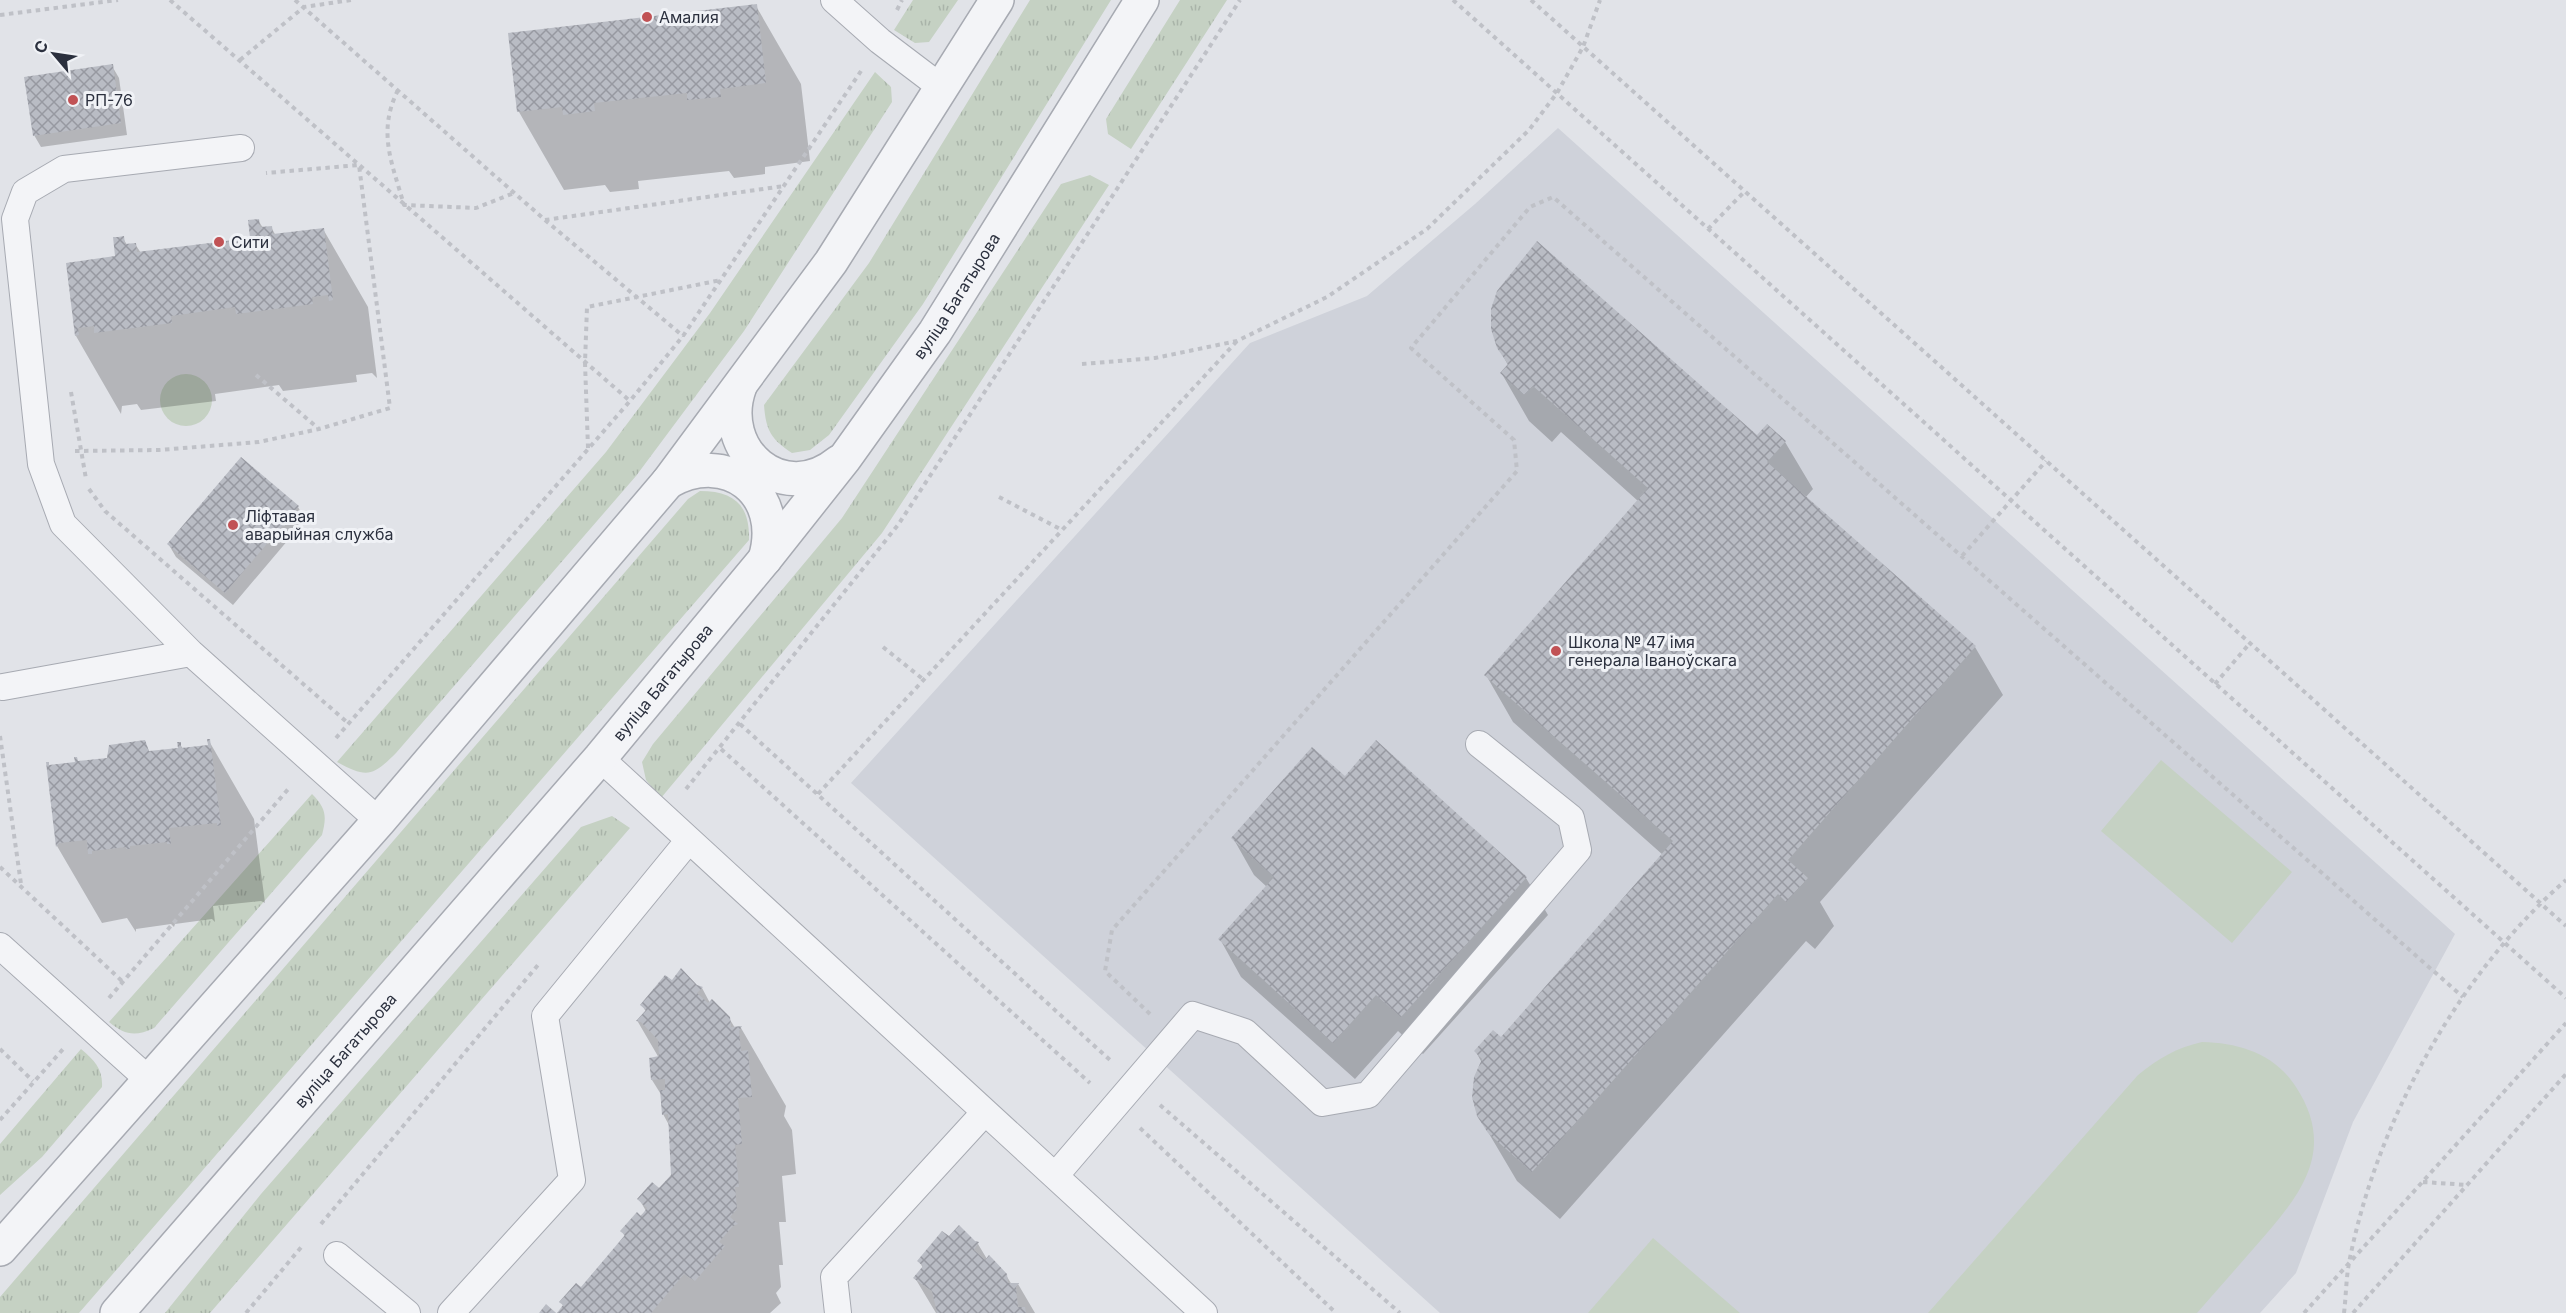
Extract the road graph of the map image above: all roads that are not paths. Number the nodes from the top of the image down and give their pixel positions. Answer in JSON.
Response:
{"nodes":[{"id":1,"x":834,"y":0,"type":"edge"},
{"id":2,"x":997,"y":0,"type":"edge"},
{"id":3,"x":1142,"y":0,"type":"edge"},
{"id":4,"x":942,"y":88,"type":"junction"},
{"id":5,"x":241,"y":148,"type":"dead end"},
{"id":6,"x":742,"y":381,"type":"junction"},
{"id":7,"x":845,"y":458,"type":"junction"},
{"id":8,"x":668,"y":482,"type":"junction"},
{"id":9,"x":765,"y":559,"type":"junction"},
{"id":10,"x":191,"y":652,"type":"junction"},
{"id":11,"x":3,"y":687,"type":"dead end"},
{"id":12,"x":1479,"y":744,"type":"dead end"},
{"id":13,"x":600,"y":758,"type":"junction"},
{"id":14,"x":379,"y":821,"type":"junction"},
{"id":15,"x":689,"y":840,"type":"junction"},
{"id":16,"x":0,"y":946,"type":"edge"},
{"id":17,"x":149,"y":1080,"type":"junction"},
{"id":18,"x":985,"y":1112,"type":"junction"},
{"id":19,"x":1055,"y":1176,"type":"junction"},
{"id":20,"x":0,"y":1249,"type":"edge"},
{"id":21,"x":337,"y":1255,"type":"dead end"},
{"id":22,"x":117,"y":1313,"type":"edge"},
{"id":23,"x":407,"y":1313,"type":"edge"},
{"id":24,"x":451,"y":1313,"type":"edge"},
{"id":25,"x":838,"y":1313,"type":"edge"},
{"id":26,"x":1204,"y":1313,"type":"edge"}],
"edges":[{"from":1,"to":4,"type":"lane"},
{"from":2,"to":4,"type":"street"},
{"from":3,"to":7,"type":"street","name":"вуліца Багатырова"},
{"from":4,"to":6,"type":"street"},
{"from":5,"to":10,"type":"lane"},
{"from":6,"to":7,"type":"street"},
{"from":6,"to":8,"type":"street"},
{"from":7,"to":9,"type":"street","name":"вуліца Багатырова"},
{"from":8,"to":9,"type":"street"},
{"from":8,"to":14,"type":"street"},
{"from":9,"to":13,"type":"street","name":"вуліца Багатырова"},
{"from":10,"to":11,"type":"lane"},
{"from":10,"to":14,"type":"lane"},
{"from":12,"to":19,"type":"lane"},
{"from":13,"to":15,"type":"lane"},
{"from":13,"to":22,"type":"street","name":"вуліца Багатырова"},
{"from":14,"to":17,"type":"street"},
{"from":15,"to":18,"type":"lane"},
{"from":15,"to":24,"type":"lane"},
{"from":16,"to":17,"type":"lane"},
{"from":17,"to":20,"type":"street"},
{"from":18,"to":19,"type":"lane"},
{"from":18,"to":25,"type":"lane"},
{"from":19,"to":26,"type":"lane"},
{"from":21,"to":23,"type":"lane"}]}
